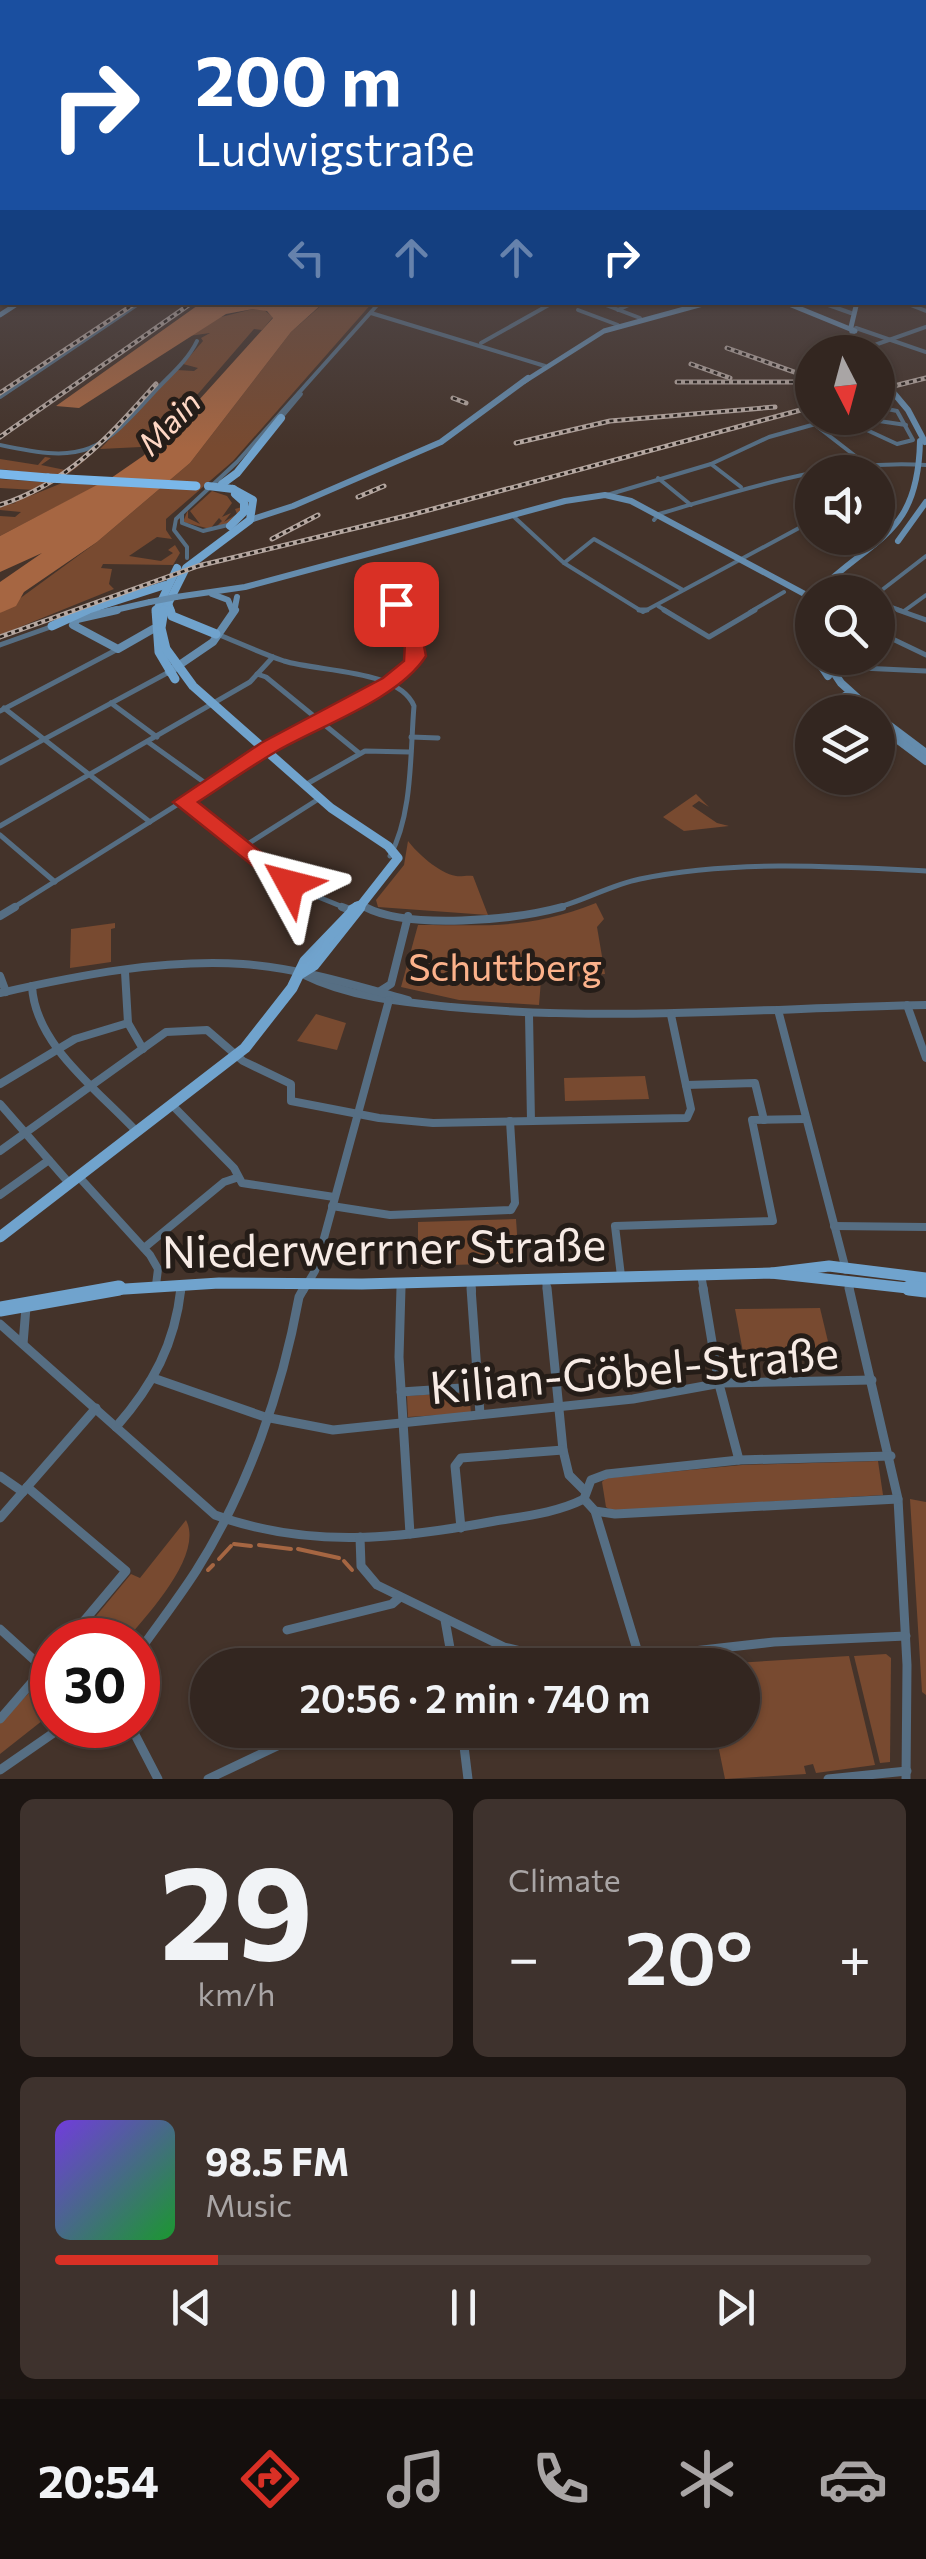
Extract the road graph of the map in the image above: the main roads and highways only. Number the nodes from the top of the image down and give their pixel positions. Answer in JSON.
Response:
{"nodes":[{"id":1,"x":697,"y":305,"type":"edge"},
{"id":2,"x":793,"y":305,"type":"edge"},
{"id":3,"x":794,"y":305,"type":"edge"},
{"id":4,"x":853,"y":320,"type":"edge"},
{"id":5,"x":895,"y":399,"type":"edge"},
{"id":6,"x":281,"y":418,"type":"road end"},
{"id":7,"x":921,"y":442,"type":"edge"},
{"id":8,"x":925,"y":465,"type":"edge"},
{"id":9,"x":0,"y":474,"type":"edge"},
{"id":10,"x":236,"y":476,"type":"junction"},
{"id":11,"x":208,"y":486,"type":"junction"},
{"id":12,"x":304,"y":500,"type":"joint"},
{"id":13,"x":926,"y":502,"type":"edge"},
{"id":14,"x":251,"y":504,"type":"junction"},
{"id":15,"x":556,"y":504,"type":"junction"},
{"id":16,"x":270,"y":508,"type":"junction"},
{"id":17,"x":246,"y":517,"type":"junction"},
{"id":18,"x":657,"y":518,"type":"junction"},
{"id":19,"x":895,"y":542,"type":"edge"},
{"id":20,"x":876,"y":557,"type":"dead end"},
{"id":21,"x":186,"y":561,"type":"junction"},
{"id":22,"x":736,"y":563,"type":"junction"},
{"id":23,"x":845,"y":575,"type":"edge"},
{"id":24,"x":850,"y":575,"type":"edge"},
{"id":25,"x":166,"y":585,"type":"junction"},
{"id":26,"x":245,"y":586,"type":"junction"},
{"id":27,"x":227,"y":590,"type":"junction"},
{"id":28,"x":200,"y":593,"type":"junction"},
{"id":29,"x":795,"y":593,"type":"edge"},
{"id":30,"x":795,"y":594,"type":"edge"},
{"id":31,"x":171,"y":598,"type":"junction"},
{"id":32,"x":237,"y":598,"type":"junction"},
{"id":33,"x":150,"y":602,"type":"joint"},
{"id":34,"x":233,"y":612,"type":"junction"},
{"id":35,"x":52,"y":626,"type":"road end"},
{"id":36,"x":199,"y":627,"type":"junction"},
{"id":37,"x":220,"y":631,"type":"junction"},
{"id":38,"x":157,"y":636,"type":"junction"},
{"id":39,"x":170,"y":658,"type":"junction"},
{"id":40,"x":187,"y":658,"type":"junction"},
{"id":41,"x":172,"y":670,"type":"junction"},
{"id":42,"x":829,"y":675,"type":"edge"},
{"id":43,"x":834,"y":675,"type":"edge"},
{"id":44,"x":846,"y":695,"type":"edge"},
{"id":45,"x":854,"y":695,"type":"edge"},
{"id":46,"x":895,"y":729,"type":"edge"},
{"id":47,"x":895,"y":738,"type":"edge"},
{"id":48,"x":926,"y":753,"type":"edge"},
{"id":49,"x":926,"y":762,"type":"edge"},
{"id":50,"x":303,"y":786,"type":"junction"},
{"id":51,"x":392,"y":853,"type":"junction"},
{"id":52,"x":356,"y":907,"type":"junction"},
{"id":53,"x":301,"y":973,"type":"junction"},
{"id":54,"x":0,"y":1237,"type":"edge"},
{"id":55,"x":846,"y":1273,"type":"junction"},
{"id":56,"x":926,"y":1278,"type":"edge"},
{"id":57,"x":926,"y":1290,"type":"edge"},
{"id":58,"x":0,"y":1308,"type":"edge"}],
"edges":[{"from":1,"to":12,"type":"main road"},
{"from":2,"to":4,"type":"main road"},
{"from":3,"to":4,"type":"main road"},
{"from":5,"to":7,"type":"main road","bridge":true},
{"from":6,"to":10,"type":"main road"},
{"from":7,"to":8,"type":"main road"},
{"from":8,"to":23,"type":"main road"},
{"from":9,"to":11,"type":"highway","bridge":true},
{"from":10,"to":11,"type":"main road","bridge":true},
{"from":10,"to":14,"type":"main road"},
{"from":11,"to":14,"type":"main road","bridge":true},
{"from":12,"to":16,"type":"main road"},
{"from":13,"to":19,"type":"main road"},
{"from":14,"to":16,"type":"main road"},
{"from":14,"to":17,"type":"main road"},
{"from":15,"to":18,"type":"main road"},
{"from":15,"to":18,"type":"main road"},
{"from":15,"to":26,"type":"main road"},
{"from":16,"to":17,"type":"main road"},
{"from":17,"to":21,"type":"main road"},
{"from":17,"to":21,"type":"main road"},
{"from":18,"to":22,"type":"main road"},
{"from":20,"to":24,"type":"main road"},
{"from":21,"to":25,"type":"main road"},
{"from":21,"to":31,"type":"main road"},
{"from":22,"to":29,"type":"main road"},
{"from":22,"to":30,"type":"main road"},
{"from":25,"to":35,"type":"main road"},
{"from":25,"to":38,"type":"main road"},
{"from":26,"to":27,"type":"main road"},
{"from":26,"to":32,"type":"main road"},
{"from":27,"to":28,"type":"main road"},
{"from":27,"to":32,"type":"main road"},
{"from":28,"to":31,"type":"main road"},
{"from":28,"to":34,"type":"main road"},
{"from":31,"to":33,"type":"main road","bridge":true},
{"from":31,"to":36,"type":"main road"},
{"from":31,"to":38,"type":"main road"},
{"from":32,"to":34,"type":"main road"},
{"from":33,"to":38,"type":"main road"},
{"from":34,"to":37,"type":"main road"},
{"from":36,"to":37,"type":"main road"},
{"from":36,"to":38,"type":"main road"},
{"from":37,"to":40,"type":"main road"},
{"from":37,"to":41,"type":"main road"},
{"from":38,"to":39,"type":"main road"},
{"from":38,"to":41,"type":"main road"},
{"from":39,"to":40,"type":"main road"},
{"from":39,"to":41,"type":"main road"},
{"from":40,"to":41,"type":"main road"},
{"from":41,"to":50,"type":"main road"},
{"from":42,"to":44,"type":"main road"},
{"from":43,"to":45,"type":"main road"},
{"from":46,"to":48,"type":"main road"},
{"from":47,"to":49,"type":"main road"},
{"from":50,"to":51,"type":"main road"},
{"from":50,"to":51,"type":"main road"},
{"from":51,"to":52,"type":"main road"},
{"from":52,"to":53,"type":"main road"},
{"from":52,"to":53,"type":"main road"},
{"from":53,"to":54,"type":"main road"},
{"from":55,"to":56,"type":"main road","name":"Niederwerrner Straße"},
{"from":55,"to":57,"type":"main road","name":"Niederwerrner Straße"},
{"from":55,"to":58,"type":"main road","name":"Niederwerrner Straße"}]}
